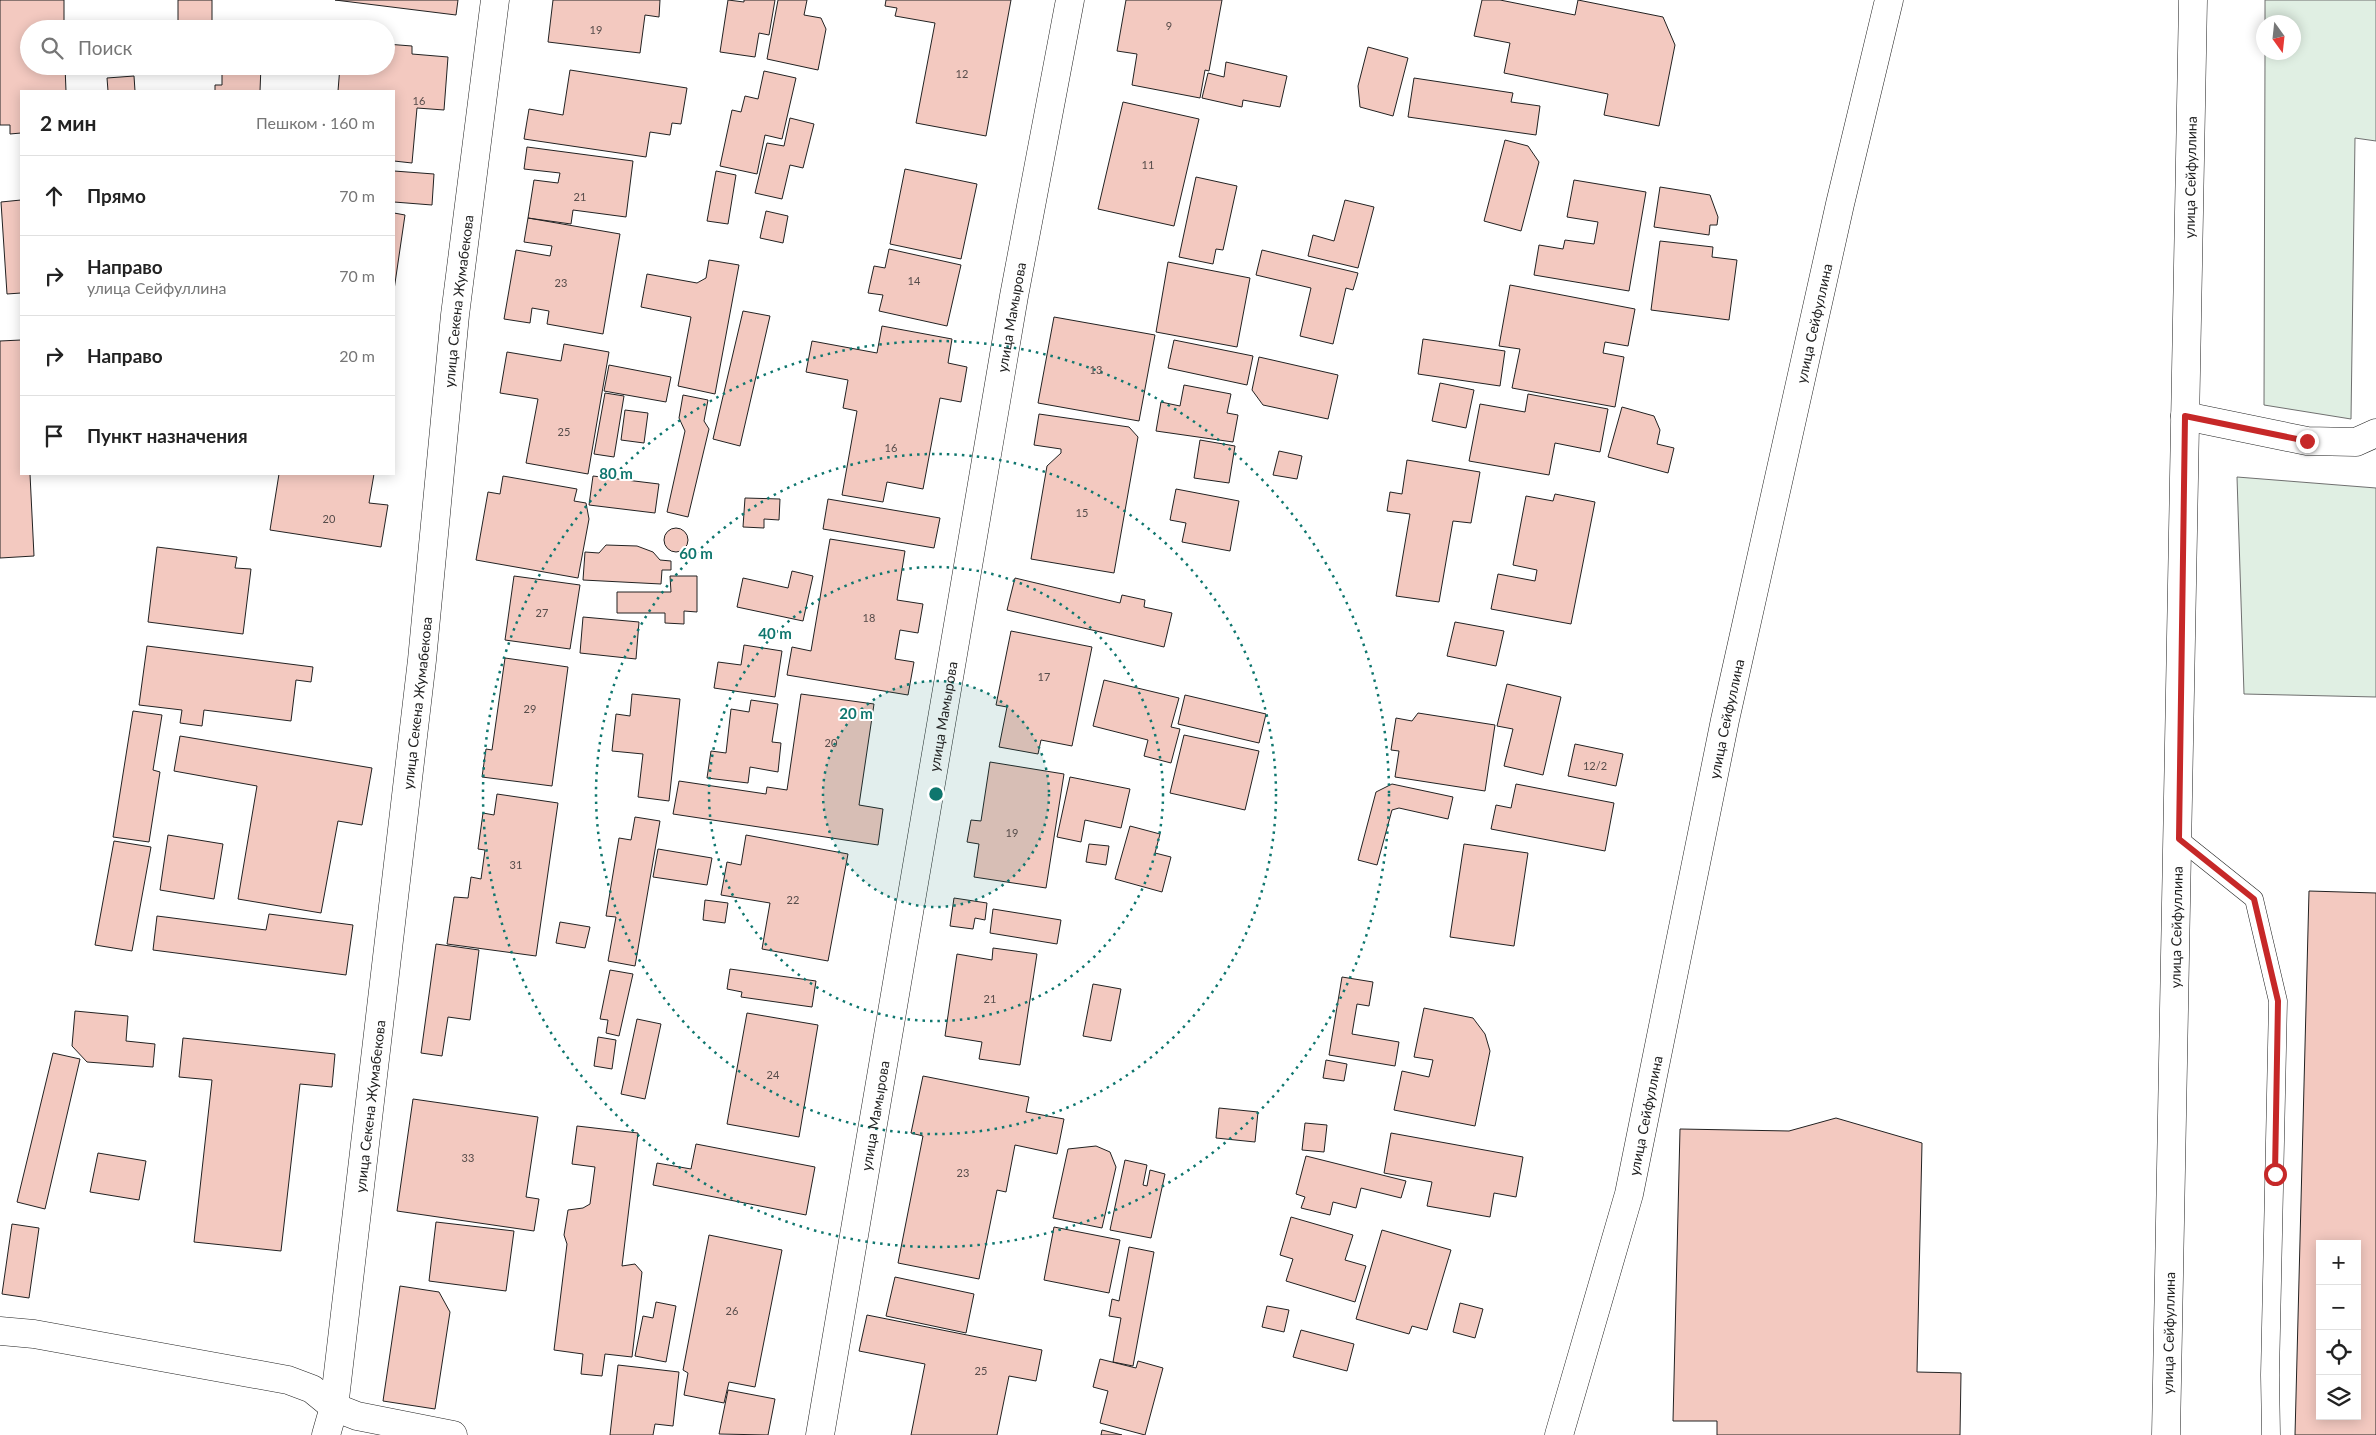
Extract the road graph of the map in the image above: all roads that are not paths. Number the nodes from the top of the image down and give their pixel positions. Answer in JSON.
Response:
{"nodes":[{"id":1,"x":495,"y":0,"type":"edge"},
{"id":2,"x":1070,"y":0,"type":"edge"},
{"id":3,"x":1889,"y":0,"type":"edge"},
{"id":4,"x":2193,"y":0,"type":"edge"},
{"id":5,"x":2185,"y":416,"type":"junction"},
{"id":6,"x":2376,"y":433,"type":"edge"},
{"id":7,"x":2179,"y":839,"type":"junction"},
{"id":8,"x":0,"y":1331,"type":"edge"},
{"id":9,"x":334,"y":1406,"type":"junction"},
{"id":10,"x":326,"y":1435,"type":"edge"},
{"id":11,"x":453,"y":1435,"type":"edge"},
{"id":12,"x":820,"y":1435,"type":"edge"},
{"id":13,"x":1559,"y":1435,"type":"edge"},
{"id":14,"x":2166,"y":1435,"type":"edge"},
{"id":15,"x":2272,"y":1435,"type":"edge"}],
"edges":[{"from":1,"to":9,"type":"street","name":"улица Секена Жумабекова"},
{"from":2,"to":12,"type":"street","name":"улица Мамырова"},
{"from":3,"to":13,"type":"street","name":"улица Сейфуллина"},
{"from":4,"to":5,"type":"street","name":"улица Сейфуллина"},
{"from":5,"to":6,"type":"street"},
{"from":5,"to":7,"type":"street","name":"улица Сейфуллина"},
{"from":7,"to":14,"type":"street","name":"улица Сейфуллина"},
{"from":7,"to":15,"type":"lane"},
{"from":8,"to":9,"type":"street"},
{"from":9,"to":10,"type":"street","name":"улица Секена Жумабекова"},
{"from":9,"to":11,"type":"street"}]}
